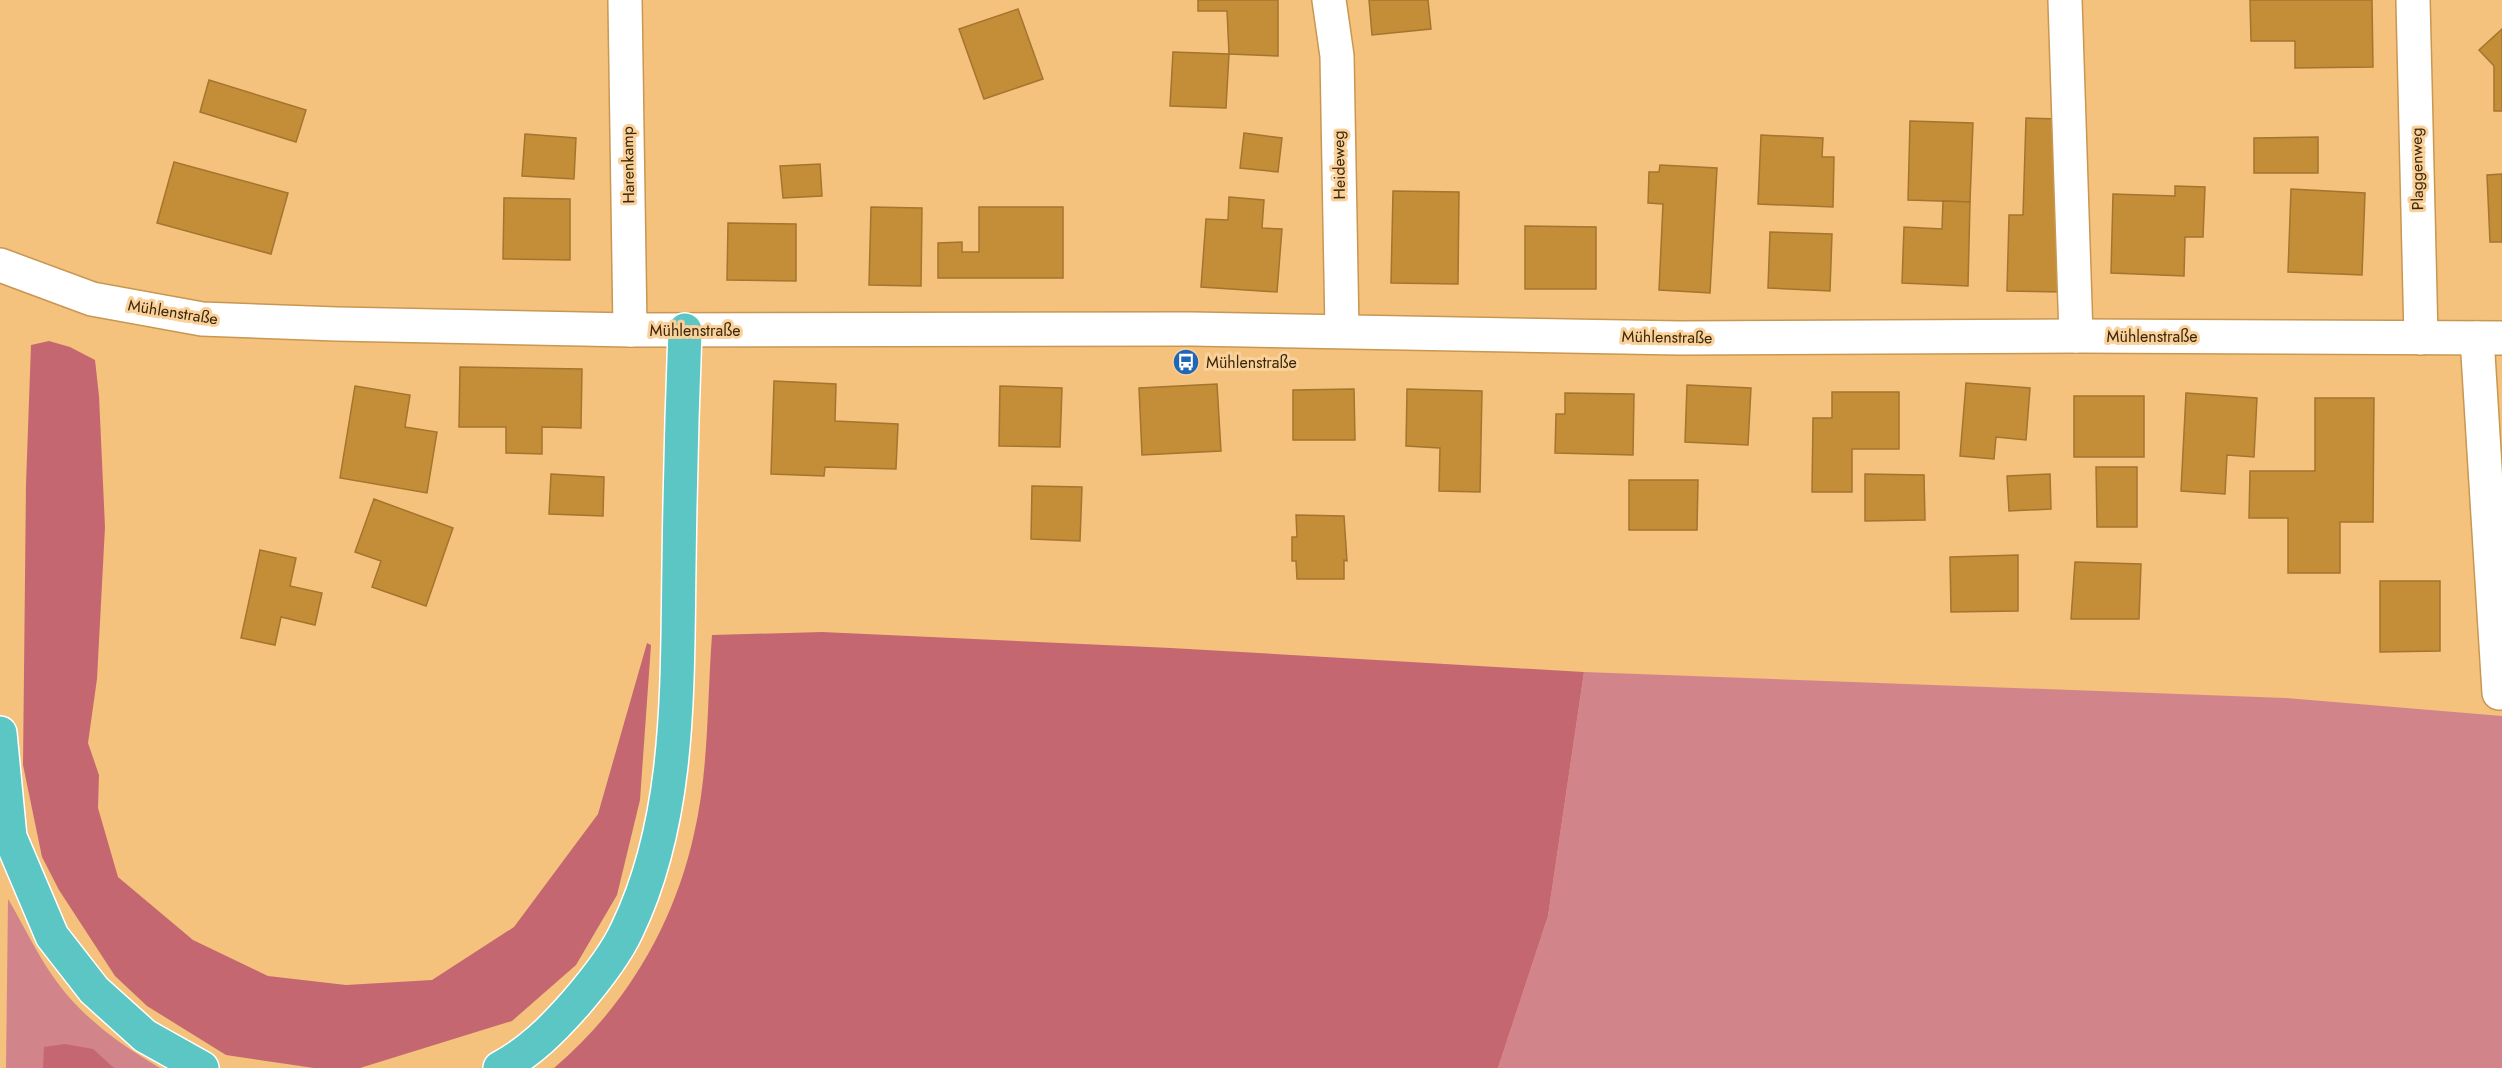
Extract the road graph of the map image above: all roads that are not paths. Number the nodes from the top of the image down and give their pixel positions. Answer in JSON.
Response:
{"nodes":[{"id":1,"x":626,"y":0,"type":"edge"},
{"id":2,"x":1329,"y":0,"type":"edge"},
{"id":3,"x":2065,"y":0,"type":"edge"},
{"id":4,"x":2413,"y":0,"type":"edge"},
{"id":5,"x":0,"y":266,"type":"edge"},
{"id":6,"x":630,"y":330,"type":"junction"},
{"id":7,"x":685,"y":330,"type":"junction"},
{"id":8,"x":1342,"y":331,"type":"junction"},
{"id":9,"x":2076,"y":336,"type":"junction"},
{"id":10,"x":2421,"y":338,"type":"junction"},
{"id":11,"x":2489,"y":338,"type":"edge"},
{"id":12,"x":2499,"y":693,"type":"dead end"},
{"id":13,"x":0,"y":733,"type":"edge"},
{"id":14,"x":202,"y":1068,"type":"edge"},
{"id":15,"x":500,"y":1068,"type":"edge"}],
"edges":[{"from":1,"to":6,"type":"street","name":"Harenkamp"},
{"from":2,"to":8,"type":"street","name":"Heideweg"},
{"from":3,"to":9,"type":"street"},
{"from":4,"to":10,"type":"street","name":"Plaggenweg"},
{"from":5,"to":6,"type":"street","name":"Mühlenstraße"},
{"from":6,"to":7,"type":"street","name":"Mühlenstraße"},
{"from":7,"to":8,"type":"street","name":"Mühlenstraße"},
{"from":7,"to":15,"type":"highway"},
{"from":8,"to":9,"type":"street","name":"Mühlenstraße"},
{"from":9,"to":10,"type":"street","name":"Mühlenstraße"},
{"from":10,"to":11,"type":"street","name":"Mühlenstraße"},
{"from":11,"to":12,"type":"street","name":"Mühlenstraße"},
{"from":13,"to":14,"type":"highway"}]}
